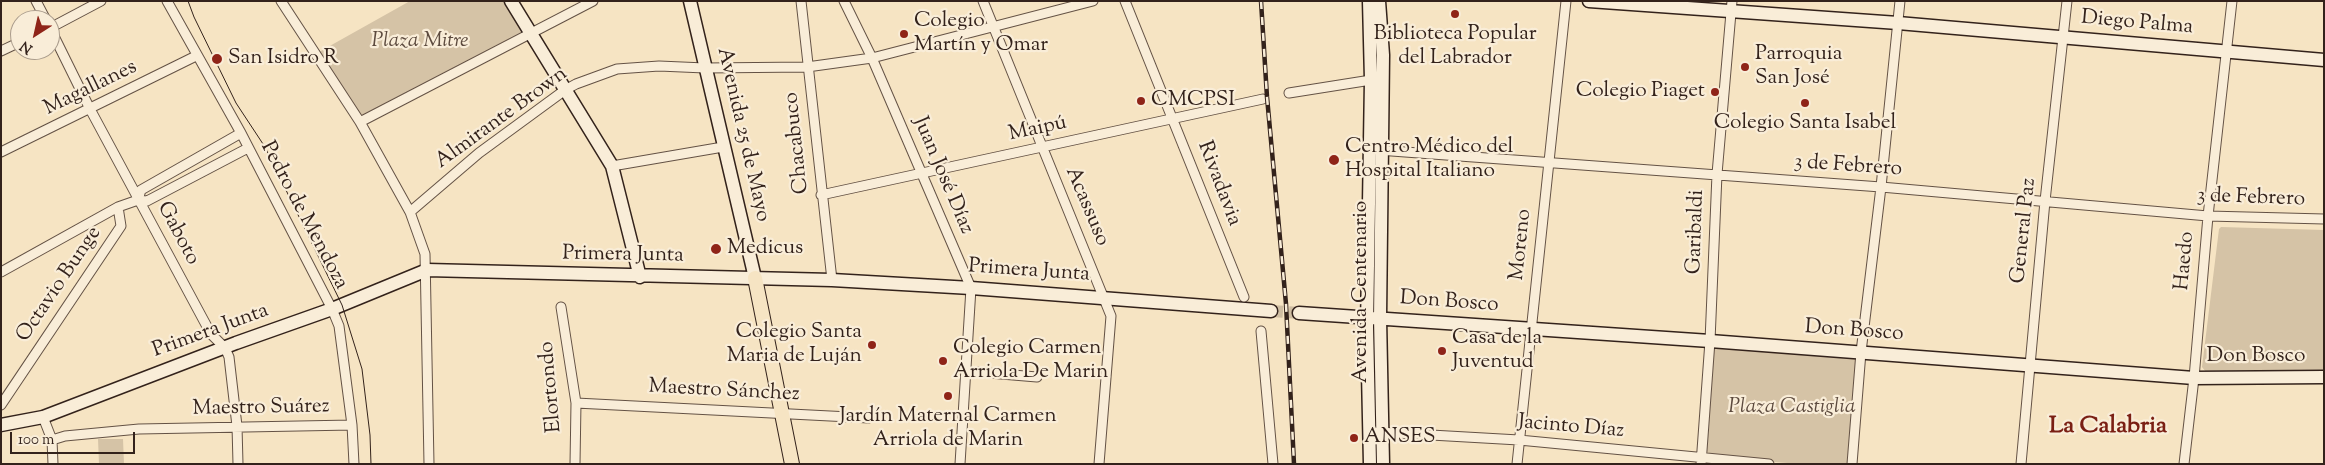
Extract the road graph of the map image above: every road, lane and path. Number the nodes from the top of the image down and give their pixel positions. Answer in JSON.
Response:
{"nodes":[{"id":1,"x":101,"y":1,"type":"edge"},
{"id":2,"x":167,"y":1,"type":"edge"},
{"id":3,"x":281,"y":1,"type":"edge"},
{"id":4,"x":511,"y":1,"type":"edge"},
{"id":5,"x":593,"y":1,"type":"edge"},
{"id":6,"x":690,"y":1,"type":"edge"},
{"id":7,"x":801,"y":1,"type":"edge"},
{"id":8,"x":844,"y":1,"type":"edge"},
{"id":9,"x":983,"y":1,"type":"edge"},
{"id":10,"x":1093,"y":1,"type":"edge"},
{"id":11,"x":1125,"y":1,"type":"edge"},
{"id":12,"x":1369,"y":1,"type":"edge"},
{"id":13,"x":1379,"y":1,"type":"edge"},
{"id":14,"x":1566,"y":1,"type":"edge"},
{"id":15,"x":1589,"y":1,"type":"edge"},
{"id":16,"x":1900,"y":1,"type":"edge"},
{"id":17,"x":2067,"y":1,"type":"edge"},
{"id":18,"x":2232,"y":1,"type":"edge"},
{"id":19,"x":1731,"y":7,"type":"edge"},
{"id":20,"x":60,"y":23,"type":"edge"},
{"id":21,"x":1898,"y":23,"type":"junction"},
{"id":22,"x":993,"y":26,"type":"junction"},
{"id":23,"x":530,"y":34,"type":"junction"},
{"id":24,"x":2062,"y":38,"type":"junction"},
{"id":25,"x":60,"y":48,"type":"edge"},
{"id":26,"x":2228,"y":52,"type":"junction"},
{"id":27,"x":196,"y":56,"type":"junction"},
{"id":28,"x":872,"y":58,"type":"junction"},
{"id":29,"x":2324,"y":60,"type":"edge"},
{"id":30,"x":807,"y":67,"type":"junction"},
{"id":31,"x":705,"y":68,"type":"junction"},
{"id":32,"x":1371,"y":80,"type":"junction"},
{"id":33,"x":565,"y":90,"type":"junction"},
{"id":34,"x":1289,"y":93,"type":"dead end"},
{"id":35,"x":1262,"y":99,"type":"dead end"},
{"id":36,"x":90,"y":109,"type":"junction"},
{"id":37,"x":1174,"y":118,"type":"junction"},
{"id":38,"x":360,"y":122,"type":"junction"},
{"id":39,"x":241,"y":133,"type":"junction"},
{"id":40,"x":724,"y":147,"type":"junction"},
{"id":41,"x":1042,"y":147,"type":"junction"},
{"id":42,"x":248,"y":148,"type":"junction"},
{"id":43,"x":1377,"y":150,"type":"junction"},
{"id":44,"x":1,"y":152,"type":"edge"},
{"id":45,"x":1549,"y":162,"type":"junction"},
{"id":46,"x":612,"y":166,"type":"junction"},
{"id":47,"x":922,"y":173,"type":"junction"},
{"id":48,"x":1717,"y":174,"type":"junction"},
{"id":49,"x":1881,"y":187,"type":"junction"},
{"id":50,"x":821,"y":195,"type":"junction"},
{"id":51,"x":138,"y":200,"type":"junction"},
{"id":52,"x":2045,"y":201,"type":"junction"},
{"id":53,"x":118,"y":207,"type":"junction"},
{"id":54,"x":410,"y":212,"type":"junction"},
{"id":55,"x":2208,"y":216,"type":"junction"},
{"id":56,"x":2324,"y":219,"type":"edge"},
{"id":57,"x":427,"y":270,"type":"junction"},
{"id":58,"x":1,"y":272,"type":"edge"},
{"id":59,"x":640,"y":277,"type":"junction"},
{"id":60,"x":755,"y":278,"type":"junction"},
{"id":61,"x":832,"y":280,"type":"junction"},
{"id":62,"x":971,"y":288,"type":"junction"},
{"id":63,"x":1244,"y":297,"type":"dead end"},
{"id":64,"x":1105,"y":298,"type":"junction"},
{"id":65,"x":561,"y":307,"type":"dead end"},
{"id":66,"x":332,"y":309,"type":"junction"},
{"id":67,"x":1271,"y":311,"type":"tunnel mouth"},
{"id":68,"x":1299,"y":313,"type":"tunnel mouth"},
{"id":69,"x":1367,"y":318,"type":"junction"},
{"id":70,"x":1380,"y":318,"type":"junction"},
{"id":71,"x":1530,"y":329,"type":"junction"},
{"id":72,"x":1260,"y":331,"type":"dead end"},
{"id":73,"x":1710,"y":341,"type":"junction"},
{"id":74,"x":225,"y":348,"type":"junction"},
{"id":75,"x":1861,"y":352,"type":"junction"},
{"id":76,"x":2029,"y":366,"type":"junction"},
{"id":77,"x":966,"y":372,"type":"junction"},
{"id":78,"x":1037,"y":377,"type":"dead end"},
{"id":79,"x":2324,"y":377,"type":"edge"},
{"id":80,"x":2194,"y":378,"type":"junction"},
{"id":81,"x":576,"y":402,"type":"junction"},
{"id":82,"x":1,"y":405,"type":"edge"},
{"id":83,"x":783,"y":412,"type":"junction"},
{"id":84,"x":43,"y":417,"type":"junction"},
{"id":85,"x":870,"y":418,"type":"dead end"},
{"id":86,"x":1,"y":425,"type":"edge"},
{"id":87,"x":352,"y":425,"type":"junction"},
{"id":88,"x":237,"y":426,"type":"junction"},
{"id":89,"x":1377,"y":432,"type":"junction"},
{"id":90,"x":52,"y":440,"type":"junction"},
{"id":91,"x":1518,"y":440,"type":"junction"},
{"id":92,"x":1702,"y":461,"type":"edge"},
{"id":93,"x":53,"y":464,"type":"edge"},
{"id":94,"x":238,"y":464,"type":"edge"},
{"id":95,"x":354,"y":464,"type":"edge"},
{"id":96,"x":429,"y":464,"type":"edge"},
{"id":97,"x":575,"y":464,"type":"edge"},
{"id":98,"x":792,"y":464,"type":"edge"},
{"id":99,"x":960,"y":464,"type":"edge"},
{"id":100,"x":1100,"y":464,"type":"edge"},
{"id":101,"x":1273,"y":464,"type":"edge"},
{"id":102,"x":1370,"y":464,"type":"edge"},
{"id":103,"x":1383,"y":464,"type":"edge"},
{"id":104,"x":1517,"y":464,"type":"edge"},
{"id":105,"x":1769,"y":464,"type":"edge"},
{"id":106,"x":1852,"y":464,"type":"edge"},
{"id":107,"x":2021,"y":464,"type":"edge"},
{"id":108,"x":2184,"y":464,"type":"edge"}],
"edges":[{"from":1,"to":20,"type":"street"},
{"from":2,"to":27,"type":"street","name":"Pedro de Mendoza"},
{"from":3,"to":38,"type":"street"},
{"from":4,"to":23,"type":"street"},
{"from":5,"to":23,"type":"street"},
{"from":6,"to":31,"type":"street","name":"Avenida 25 de Mayo"},
{"from":7,"to":30,"type":"street","name":"Chacabuco"},
{"from":8,"to":28,"type":"street","name":"Juan José Díaz"},
{"from":9,"to":22,"type":"street","name":"Acassuso"},
{"from":10,"to":22,"type":"street","name":"Almirante Brown"},
{"from":11,"to":37,"type":"street","name":"Rivadavia"},
{"from":12,"to":32,"type":"street","name":"Avenida Centenario"},
{"from":13,"to":43,"type":"street","name":"Avenida Centenario"},
{"from":14,"to":45,"type":"street","name":"Moreno"},
{"from":15,"to":19,"type":"street","name":"Diego Palma"},
{"from":16,"to":21,"type":"street"},
{"from":17,"to":24,"type":"street","name":"General Paz"},
{"from":18,"to":26,"type":"street","name":"Haedo"},
{"from":19,"to":21,"type":"street","name":"Diego Palma"},
{"from":19,"to":48,"type":"street","name":"Garibaldi"},
{"from":21,"to":24,"type":"street","name":"Diego Palma"},
{"from":21,"to":49,"type":"street"},
{"from":22,"to":28,"type":"street","name":"Almirante Brown"},
{"from":22,"to":41,"type":"street","name":"Acassuso"},
{"from":23,"to":33,"type":"street"},
{"from":23,"to":38,"type":"street"},
{"from":24,"to":26,"type":"street","name":"Diego Palma"},
{"from":24,"to":52,"type":"street","name":"General Paz"},
{"from":25,"to":36,"type":"street","name":"Gaboto"},
{"from":26,"to":29,"type":"street","name":"Diego Palma"},
{"from":26,"to":55,"type":"street","name":"Haedo"},
{"from":27,"to":36,"type":"street","name":"Magallanes"},
{"from":27,"to":39,"type":"street","name":"Pedro de Mendoza"},
{"from":28,"to":30,"type":"street","name":"Almirante Brown"},
{"from":28,"to":47,"type":"street","name":"Juan José Díaz"},
{"from":30,"to":31,"type":"street","name":"Almirante Brown"},
{"from":30,"to":50,"type":"street","name":"Chacabuco"},
{"from":31,"to":33,"type":"street","name":"Almirante Brown"},
{"from":31,"to":40,"type":"street","name":"Avenida 25 de Mayo"},
{"from":32,"to":34,"type":"street"},
{"from":32,"to":43,"type":"street","name":"Avenida Centenario"},
{"from":33,"to":46,"type":"street"},
{"from":33,"to":54,"type":"street","name":"Almirante Brown"},
{"from":35,"to":37,"type":"street","name":"Maipú"},
{"from":36,"to":44,"type":"street","name":"Magallanes"},
{"from":36,"to":51,"type":"street","name":"Gaboto"},
{"from":37,"to":41,"type":"street","name":"Maipú"},
{"from":37,"to":63,"type":"street","name":"Rivadavia"},
{"from":38,"to":54,"type":"street"},
{"from":39,"to":42,"type":"street","name":"Pedro de Mendoza"},
{"from":39,"to":51,"type":"street"},
{"from":40,"to":46,"type":"street"},
{"from":40,"to":60,"type":"street","name":"Avenida 25 de Mayo"},
{"from":41,"to":47,"type":"street","name":"Maipú"},
{"from":41,"to":64,"type":"street","name":"Acassuso"},
{"from":42,"to":51,"type":"street"},
{"from":42,"to":66,"type":"street","name":"Pedro de Mendoza"},
{"from":43,"to":45,"type":"street","name":"3 de Febrero"},
{"from":43,"to":69,"type":"street","name":"Avenida Centenario"},
{"from":43,"to":70,"type":"street","name":"Avenida Centenario"},
{"from":45,"to":48,"type":"street","name":"3 de Febrero"},
{"from":45,"to":71,"type":"street","name":"Moreno"},
{"from":46,"to":59,"type":"street"},
{"from":47,"to":50,"type":"street","name":"Maipú"},
{"from":47,"to":62,"type":"street","name":"Juan José Díaz"},
{"from":48,"to":49,"type":"street","name":"3 de Febrero"},
{"from":48,"to":73,"type":"street","name":"Garibaldi"},
{"from":49,"to":52,"type":"street","name":"3 de Febrero"},
{"from":49,"to":75,"type":"street"},
{"from":50,"to":61,"type":"street","name":"Chacabuco"},
{"from":51,"to":53,"type":"street"},
{"from":51,"to":74,"type":"street","name":"Gaboto"},
{"from":52,"to":55,"type":"street","name":"3 de Febrero"},
{"from":52,"to":76,"type":"street","name":"General Paz"},
{"from":53,"to":58,"type":"street"},
{"from":53,"to":82,"type":"street","name":"Octavio Bunge"},
{"from":54,"to":57,"type":"street"},
{"from":55,"to":56,"type":"street","name":"3 de Febrero"},
{"from":55,"to":80,"type":"street","name":"Haedo"},
{"from":57,"to":59,"type":"street","name":"Primera Junta"},
{"from":57,"to":66,"type":"street","name":"Primera Junta"},
{"from":57,"to":96,"type":"street"},
{"from":59,"to":60,"type":"street","name":"Primera Junta"},
{"from":60,"to":61,"type":"street","name":"Primera Junta"},
{"from":60,"to":83,"type":"main road"},
{"from":61,"to":62,"type":"street","name":"Primera Junta"},
{"from":62,"to":64,"type":"street","name":"Primera Junta"},
{"from":62,"to":77,"type":"street","name":"Juan José Díaz"},
{"from":64,"to":67,"type":"street","name":"Primera Junta"},
{"from":64,"to":100,"type":"street","name":"Acassuso"},
{"from":65,"to":81,"type":"street","name":"Elortondo"},
{"from":66,"to":74,"type":"street","name":"Primera Junta"},
{"from":66,"to":87,"type":"street","name":"Pedro de Mendoza"},
{"from":68,"to":69,"type":"street"},
{"from":69,"to":70,"type":"street"},
{"from":69,"to":89,"type":"street","name":"Avenida Centenario"},
{"from":70,"to":71,"type":"street","name":"Don Bosco"},
{"from":70,"to":89,"type":"street","name":"Avenida Centenario"},
{"from":71,"to":73,"type":"street","name":"Don Bosco"},
{"from":71,"to":91,"type":"street","name":"Moreno"},
{"from":72,"to":101,"type":"street"},
{"from":73,"to":75,"type":"street","name":"Don Bosco"},
{"from":73,"to":92,"type":"street","name":"Garibaldi"},
{"from":74,"to":84,"type":"street","name":"Primera Junta"},
{"from":74,"to":88,"type":"street","name":"Gaboto"},
{"from":75,"to":76,"type":"street","name":"Don Bosco"},
{"from":75,"to":106,"type":"street"},
{"from":76,"to":80,"type":"street","name":"Don Bosco"},
{"from":76,"to":107,"type":"street","name":"General Paz"},
{"from":77,"to":78,"type":"street"},
{"from":77,"to":99,"type":"street","name":"Juan José Díaz"},
{"from":79,"to":80,"type":"street","name":"Don Bosco"},
{"from":80,"to":108,"type":"street","name":"Haedo"},
{"from":81,"to":83,"type":"street","name":"Maestro Sánchez"},
{"from":81,"to":97,"type":"street","name":"Elortondo"},
{"from":83,"to":85,"type":"street","name":"Maestro Sánchez"},
{"from":83,"to":98,"type":"main road"},
{"from":84,"to":86,"type":"street","name":"Primera Junta"},
{"from":84,"to":90,"type":"street"},
{"from":87,"to":88,"type":"street","name":"Maestro Suárez"},
{"from":87,"to":95,"type":"street","name":"Pedro de Mendoza"},
{"from":88,"to":90,"type":"street","name":"Maestro Suárez"},
{"from":88,"to":94,"type":"street","name":"Gaboto"},
{"from":89,"to":91,"type":"street","name":"Jacinto Díaz"},
{"from":89,"to":102,"type":"street","name":"Avenida Centenario"},
{"from":89,"to":103,"type":"street","name":"Avenida Centenario"},
{"from":90,"to":93,"type":"street"},
{"from":91,"to":92,"type":"street","name":"Jacinto Díaz"},
{"from":91,"to":104,"type":"street","name":"Moreno"},
{"from":92,"to":105,"type":"street","name":"Jacinto Díaz"}]}
